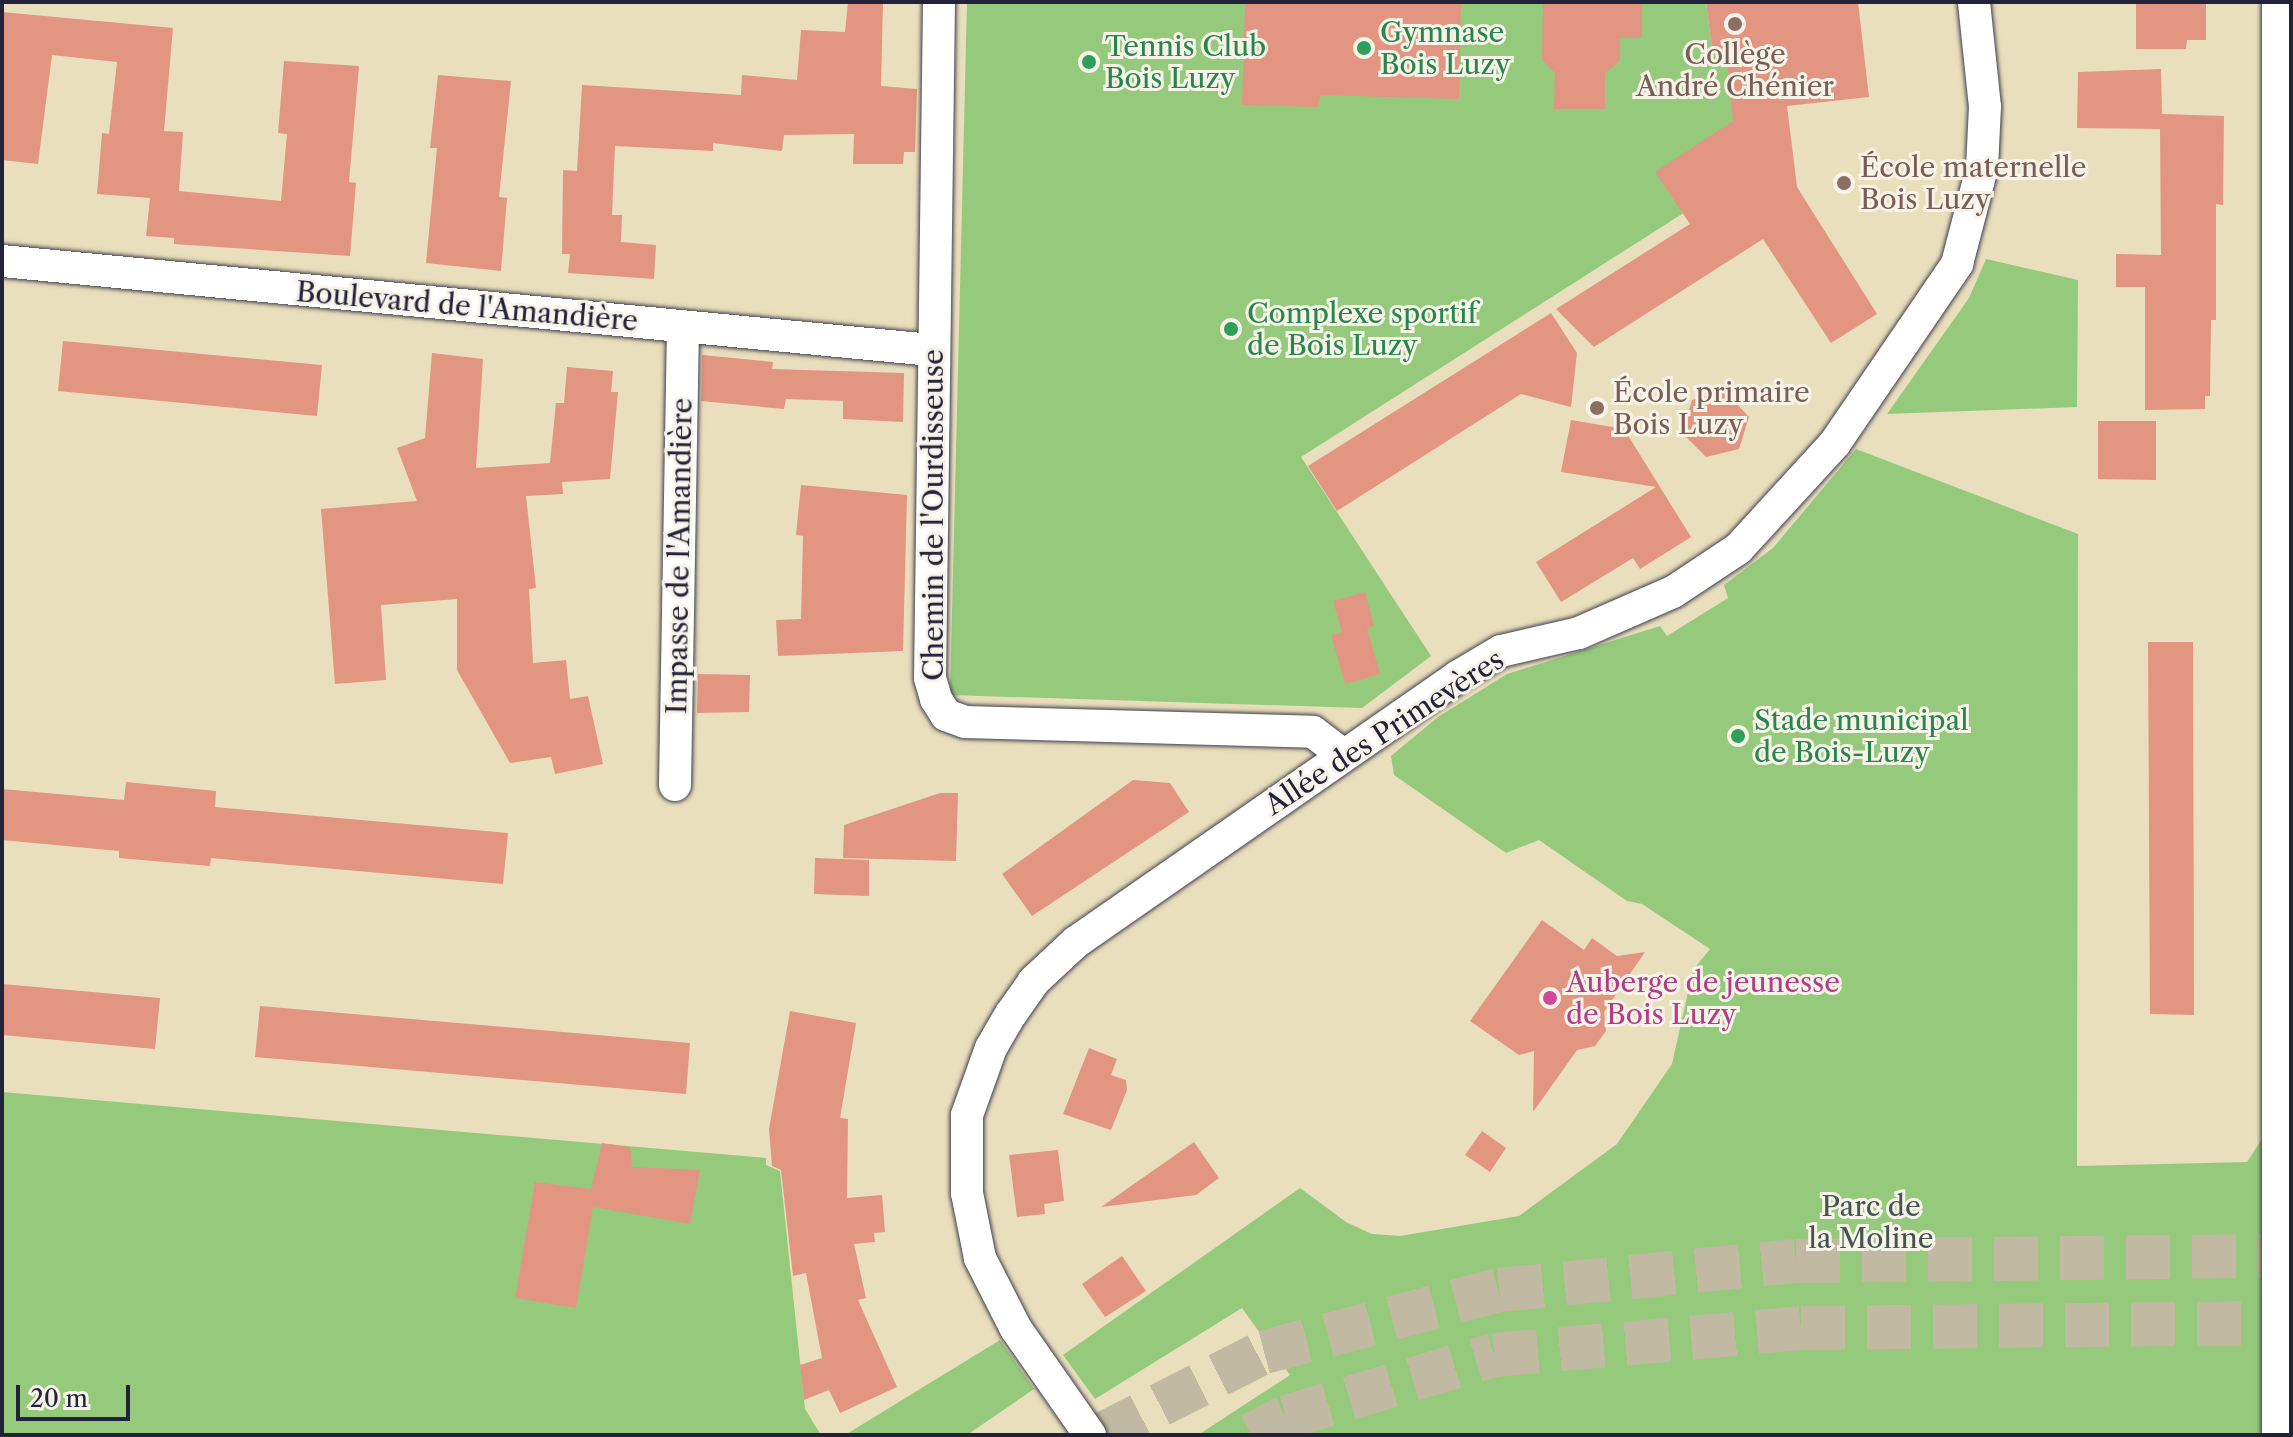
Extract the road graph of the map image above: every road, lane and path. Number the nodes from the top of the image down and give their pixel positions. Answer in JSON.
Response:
{"nodes":[{"id":1,"x":939,"y":2,"type":"edge"},
{"id":2,"x":1974,"y":2,"type":"edge"},
{"id":3,"x":2278,"y":2,"type":"edge"},
{"id":4,"x":2,"y":261,"type":"edge"},
{"id":5,"x":683,"y":327,"type":"junction"},
{"id":6,"x":932,"y":350,"type":"junction"},
{"id":7,"x":2284,"y":398,"type":"edge"},
{"id":8,"x":1342,"y":754,"type":"junction"},
{"id":9,"x":675,"y":785,"type":"dead end"},
{"id":10,"x":2284,"y":907,"type":"edge"},
{"id":11,"x":2284,"y":1391,"type":"edge"},
{"id":12,"x":1090,"y":1435,"type":"edge"},
{"id":13,"x":2278,"y":1435,"type":"edge"}],
"edges":[{"from":1,"to":6,"type":"street","name":"Chemin de l'Ourdisseuse"},
{"from":2,"to":8,"type":"street","name":"Allée des Primevères"},
{"from":3,"to":7,"type":"street"},
{"from":4,"to":5,"type":"street","name":"Boulevard de l'Amandière"},
{"from":5,"to":6,"type":"street","name":"Boulevard de l'Amandière"},
{"from":5,"to":9,"type":"street","name":"Impasse de l'Amandière"},
{"from":6,"to":8,"type":"street","name":"Chemin de l'Ourdisseuse"},
{"from":7,"to":10,"type":"street"},
{"from":8,"to":12,"type":"street","name":"Allée des Primevères"},
{"from":10,"to":11,"type":"street"},
{"from":11,"to":13,"type":"street"}]}
